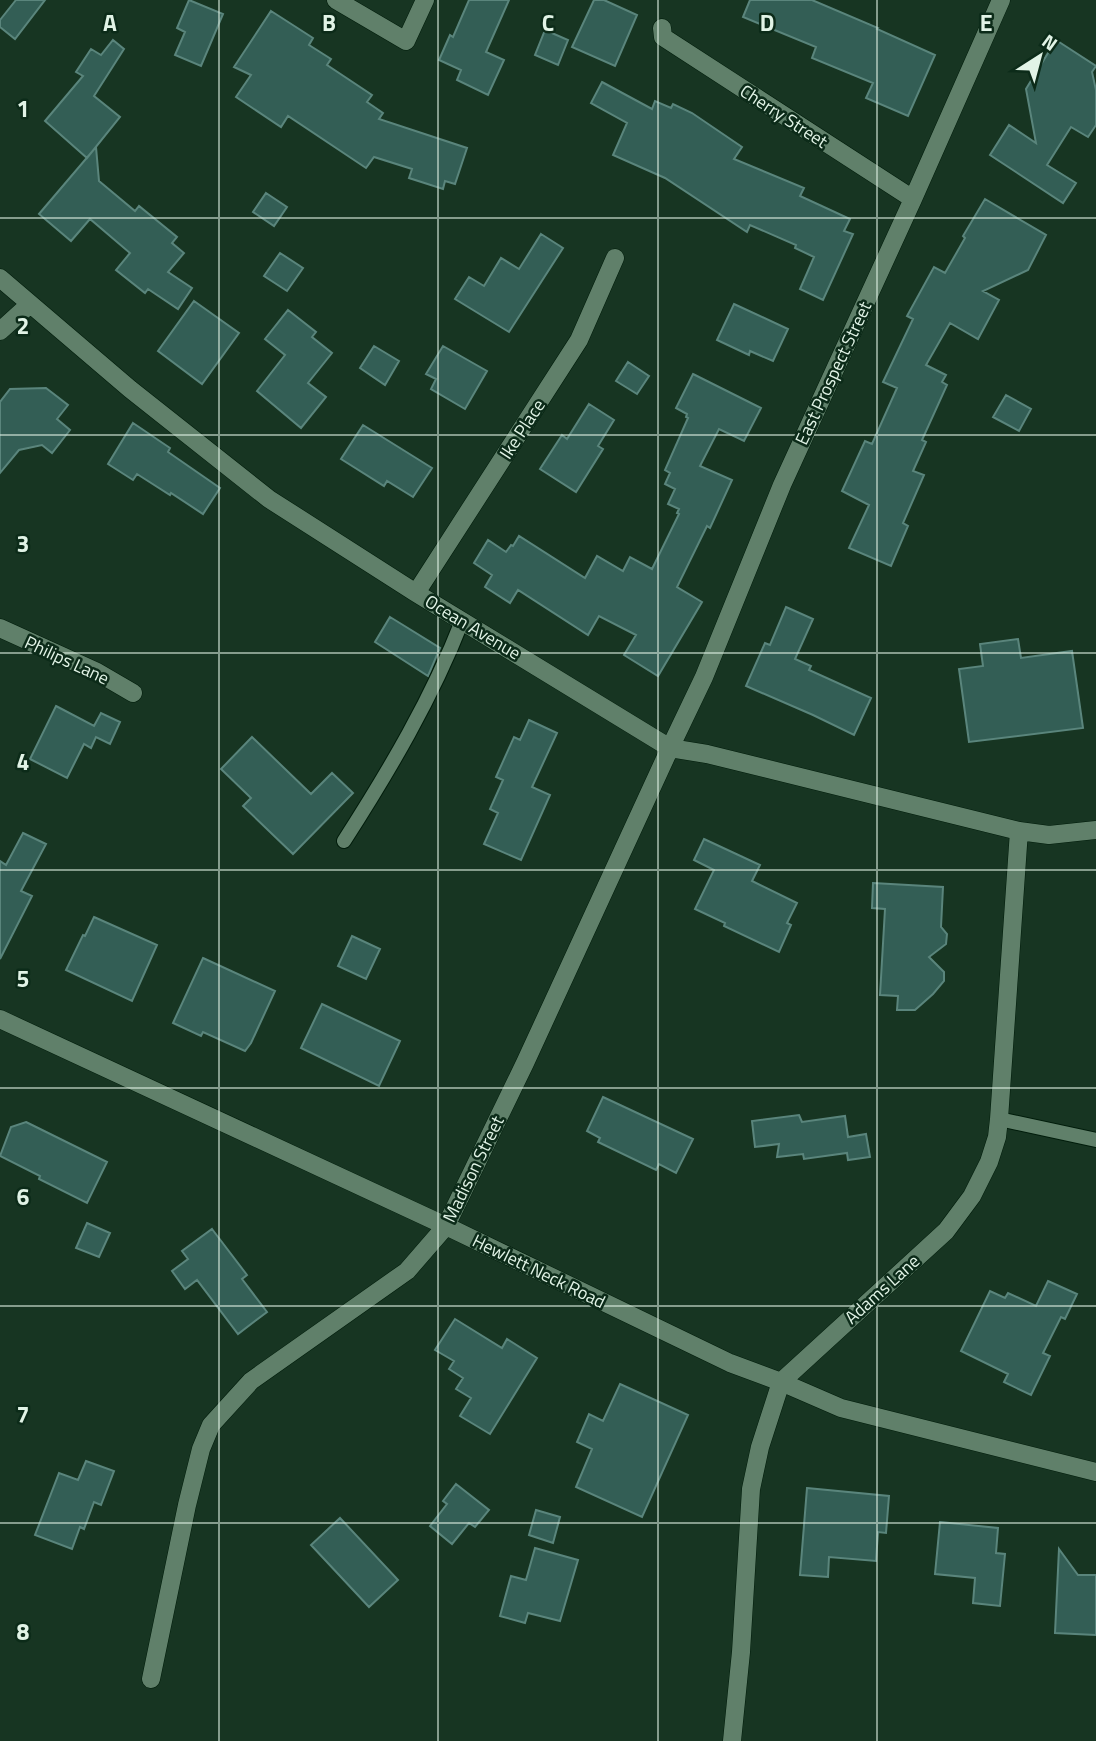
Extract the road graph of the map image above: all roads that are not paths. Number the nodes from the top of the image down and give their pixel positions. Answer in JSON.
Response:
{"nodes":[{"id":1,"x":336,"y":0,"type":"edge"},
{"id":2,"x":425,"y":0,"type":"edge"},
{"id":3,"x":1001,"y":0,"type":"edge"},
{"id":4,"x":662,"y":28,"type":"dead end"},
{"id":5,"x":913,"y":199,"type":"junction"},
{"id":6,"x":615,"y":258,"type":"dead end"},
{"id":7,"x":0,"y":278,"type":"edge"},
{"id":8,"x":30,"y":304,"type":"junction"},
{"id":9,"x":0,"y":331,"type":"edge"},
{"id":10,"x":416,"y":593,"type":"junction"},
{"id":11,"x":462,"y":621,"type":"junction"},
{"id":12,"x":0,"y":628,"type":"edge"},
{"id":13,"x":133,"y":693,"type":"dead end"},
{"id":14,"x":670,"y":748,"type":"junction"},
{"id":15,"x":1096,"y":830,"type":"edge"},
{"id":16,"x":1018,"y":831,"type":"junction"},
{"id":17,"x":344,"y":841,"type":"dead end"},
{"id":18,"x":2,"y":1024,"type":"edge"},
{"id":19,"x":999,"y":1119,"type":"junction"},
{"id":20,"x":1096,"y":1140,"type":"edge"},
{"id":21,"x":446,"y":1226,"type":"junction"},
{"id":22,"x":781,"y":1382,"type":"junction"},
{"id":23,"x":1096,"y":1472,"type":"edge"},
{"id":24,"x":152,"y":1679,"type":"dead end"},
{"id":25,"x":732,"y":1741,"type":"edge"}],
"edges":[{"from":1,"to":2,"type":"street"},
{"from":3,"to":5,"type":"street","name":"East Prospect Street"},
{"from":4,"to":5,"type":"street","name":"Cherry Street"},
{"from":5,"to":14,"type":"street","name":"East Prospect Street"},
{"from":6,"to":10,"type":"street","name":"Ike Place"},
{"from":7,"to":8,"type":"street","name":"Ocean Avenue"},
{"from":8,"to":9,"type":"street"},
{"from":8,"to":10,"type":"street","name":"Ocean Avenue"},
{"from":10,"to":11,"type":"street","name":"Ocean Avenue"},
{"from":11,"to":14,"type":"street","name":"Ocean Avenue"},
{"from":11,"to":17,"type":"lane"},
{"from":12,"to":13,"type":"street","name":"Philips Lane"},
{"from":14,"to":16,"type":"street","name":"Ocean Avenue"},
{"from":14,"to":21,"type":"street","name":"Madison Street"},
{"from":15,"to":16,"type":"street","name":"Ocean Avenue"},
{"from":16,"to":19,"type":"street","name":"Adams Lane"},
{"from":18,"to":21,"type":"street","name":"Hewlett Neck Road"},
{"from":19,"to":20,"type":"lane"},
{"from":19,"to":22,"type":"street","name":"Adams Lane"},
{"from":21,"to":22,"type":"street","name":"Hewlett Neck Road"},
{"from":21,"to":24,"type":"street","name":"Madison Street"},
{"from":22,"to":23,"type":"street","name":"Hewlett Neck Road"},
{"from":22,"to":25,"type":"street","name":"Adams Lane"}]}
